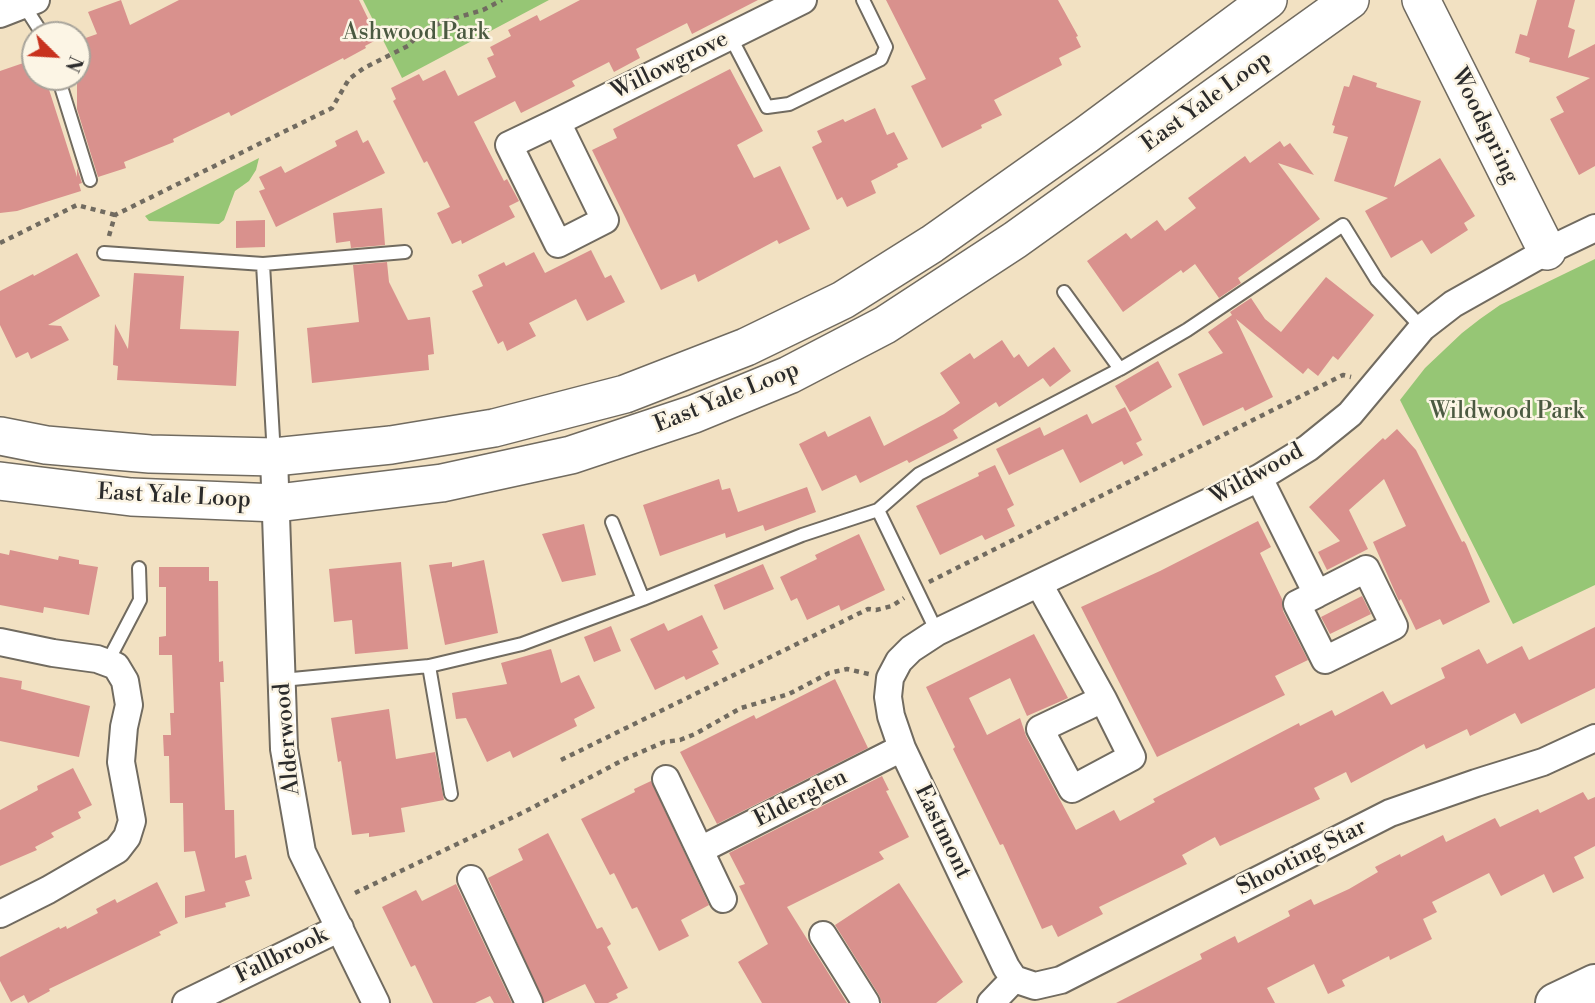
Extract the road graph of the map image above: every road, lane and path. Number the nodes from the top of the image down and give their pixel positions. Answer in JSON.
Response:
{"nodes":[{"id":1,"x":502,"y":0,"type":"edge"},
{"id":2,"x":863,"y":0,"type":"edge"},
{"id":3,"x":1268,"y":0,"type":"edge"},
{"id":4,"x":1350,"y":0,"type":"edge"},
{"id":5,"x":1421,"y":0,"type":"edge"},
{"id":6,"x":788,"y":3,"type":"edge"},
{"id":7,"x":20,"y":5,"type":"edge"},
{"id":8,"x":32,"y":21,"type":"edge"},
{"id":9,"x":730,"y":36,"type":"junction"},
{"id":10,"x":62,"y":91,"type":"edge"},
{"id":11,"x":557,"y":122,"type":"dead end"},
{"id":12,"x":90,"y":180,"type":"dead end"},
{"id":13,"x":115,"y":215,"type":"junction"},
{"id":14,"x":1595,"y":228,"type":"edge"},
{"id":15,"x":0,"y":243,"type":"edge"},
{"id":16,"x":1546,"y":251,"type":"junction"},
{"id":17,"x":405,"y":252,"type":"dead end"},
{"id":18,"x":104,"y":253,"type":"joint"},
{"id":19,"x":263,"y":264,"type":"junction"},
{"id":20,"x":1064,"y":292,"type":"dead end"},
{"id":21,"x":1422,"y":328,"type":"junction"},
{"id":22,"x":1120,"y":369,"type":"junction"},
{"id":23,"x":1352,"y":377,"type":"dead end"},
{"id":24,"x":0,"y":436,"type":"edge"},
{"id":25,"x":274,"y":457,"type":"junction"},
{"id":26,"x":1259,"y":478,"type":"junction"},
{"id":27,"x":0,"y":481,"type":"edge"},
{"id":28,"x":277,"y":503,"type":"junction"},
{"id":29,"x":878,"y":510,"type":"junction"},
{"id":30,"x":612,"y":522,"type":"dead end"},
{"id":31,"x":139,"y":568,"type":"dead end"},
{"id":32,"x":1039,"y":584,"type":"junction"},
{"id":33,"x":916,"y":590,"type":"junction"},
{"id":34,"x":1317,"y":594,"type":"dead end"},
{"id":35,"x":643,"y":599,"type":"junction"},
{"id":36,"x":937,"y":632,"type":"junction"},
{"id":37,"x":0,"y":642,"type":"edge"},
{"id":38,"x":107,"y":663,"type":"junction"},
{"id":39,"x":429,"y":666,"type":"junction"},
{"id":40,"x":880,"y":676,"type":"junction"},
{"id":41,"x":282,"y":680,"type":"junction"},
{"id":42,"x":1103,"y":699,"type":"dead end"},
{"id":43,"x":1595,"y":737,"type":"edge"},
{"id":44,"x":902,"y":748,"type":"junction"},
{"id":45,"x":561,"y":760,"type":"dead end"},
{"id":46,"x":666,"y":779,"type":"dead end"},
{"id":47,"x":451,"y":794,"type":"dead end"},
{"id":48,"x":700,"y":850,"type":"junction"},
{"id":49,"x":471,"y":879,"type":"dead end"},
{"id":50,"x":355,"y":893,"type":"dead end"},
{"id":51,"x":723,"y":899,"type":"dead end"},
{"id":52,"x":0,"y":914,"type":"edge"},
{"id":53,"x":340,"y":928,"type":"junction"},
{"id":54,"x":823,"y":935,"type":"dead end"},
{"id":55,"x":1014,"y":979,"type":"junction"},
{"id":56,"x":1595,"y":984,"type":"edge"},
{"id":57,"x":186,"y":1003,"type":"edge"},
{"id":58,"x":376,"y":1003,"type":"edge"},
{"id":59,"x":529,"y":1003,"type":"edge"},
{"id":60,"x":866,"y":1003,"type":"edge"},
{"id":61,"x":990,"y":1003,"type":"edge"},
{"id":62,"x":1555,"y":1003,"type":"edge"}],
"edges":[{"from":1,"to":13,"type":"path"},
{"from":2,"to":9,"type":"lane"},
{"from":3,"to":25,"type":"main road","name":"East Yale Loop"},
{"from":4,"to":28,"type":"main road","name":"East Yale Loop"},
{"from":5,"to":16,"type":"main road","name":"Woodspring"},
{"from":6,"to":9,"type":"street","name":"Willowgrove"},
{"from":7,"to":8,"type":"lane"},
{"from":9,"to":11,"type":"street","name":"Willowgrove"},
{"from":10,"to":12,"type":"lane"},
{"from":13,"to":15,"type":"path"},
{"from":13,"to":18,"type":"path"},
{"from":14,"to":16,"type":"street","name":"Wildwood"},
{"from":16,"to":21,"type":"street","name":"Wildwood"},
{"from":17,"to":19,"type":"lane"},
{"from":18,"to":19,"type":"lane"},
{"from":19,"to":25,"type":"lane"},
{"from":20,"to":22,"type":"lane"},
{"from":21,"to":22,"type":"lane"},
{"from":21,"to":26,"type":"street","name":"Wildwood"},
{"from":22,"to":29,"type":"lane"},
{"from":23,"to":33,"type":"path"},
{"from":24,"to":25,"type":"main road","name":"East Yale Loop"},
{"from":25,"to":28,"type":"street","name":"Alderwood"},
{"from":26,"to":32,"type":"street","name":"Wildwood"},
{"from":26,"to":34,"type":"street"},
{"from":27,"to":28,"type":"main road","name":"East Yale Loop"},
{"from":28,"to":41,"type":"street","name":"Alderwood"},
{"from":29,"to":33,"type":"lane"},
{"from":29,"to":35,"type":"lane"},
{"from":30,"to":35,"type":"lane"},
{"from":31,"to":38,"type":"lane"},
{"from":32,"to":36,"type":"street","name":"Wildwood"},
{"from":32,"to":42,"type":"street"},
{"from":33,"to":36,"type":"lane"},
{"from":33,"to":45,"type":"path"},
{"from":35,"to":39,"type":"lane"},
{"from":36,"to":40,"type":"street","name":"Wildwood"},
{"from":37,"to":38,"type":"street"},
{"from":38,"to":52,"type":"street"},
{"from":39,"to":41,"type":"lane"},
{"from":39,"to":47,"type":"lane"},
{"from":40,"to":44,"type":"street","name":"Eastmont"},
{"from":40,"to":50,"type":"path"},
{"from":41,"to":53,"type":"street","name":"Alderwood"},
{"from":43,"to":55,"type":"street","name":"Shooting Star"},
{"from":44,"to":48,"type":"street","name":"Elderglen"},
{"from":44,"to":55,"type":"street","name":"Eastmont"},
{"from":46,"to":48,"type":"street"},
{"from":48,"to":51,"type":"street"},
{"from":49,"to":59,"type":"street"},
{"from":53,"to":57,"type":"street","name":"Fallbrook"},
{"from":53,"to":58,"type":"street","name":"Alderwood"},
{"from":54,"to":60,"type":"street"},
{"from":55,"to":61,"type":"street"},
{"from":56,"to":62,"type":"main road"}]}
